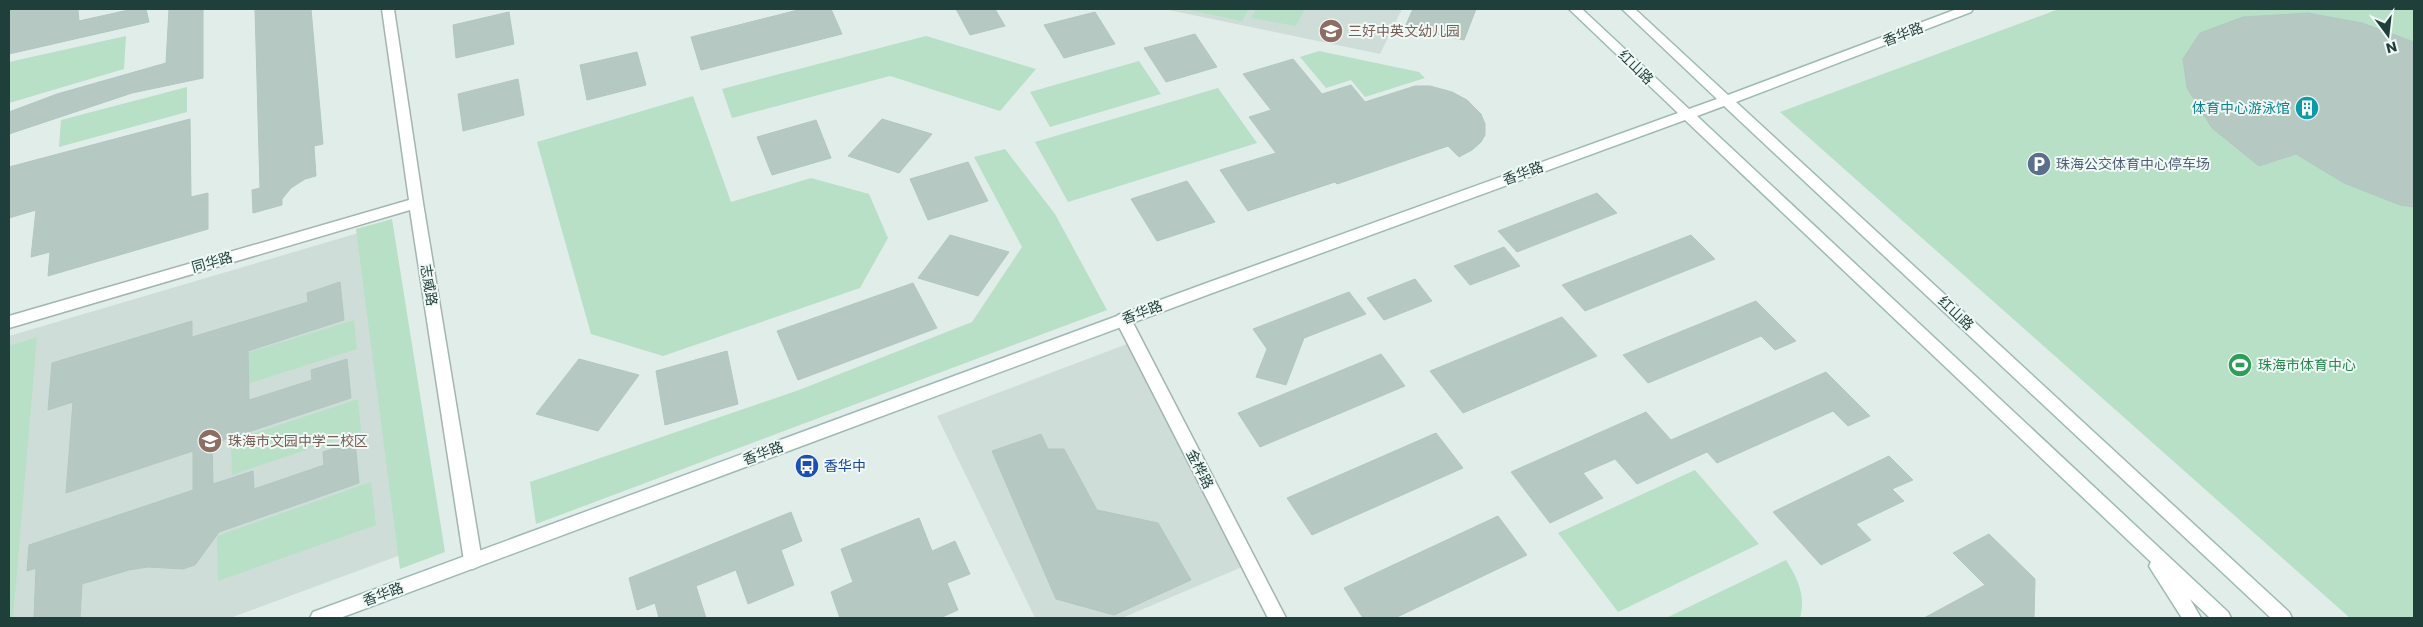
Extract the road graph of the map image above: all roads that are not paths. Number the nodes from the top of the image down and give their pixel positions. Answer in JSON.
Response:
{"nodes":[{"id":1,"x":388,"y":9,"type":"edge"},
{"id":2,"x":1575,"y":9,"type":"edge"},
{"id":3,"x":1628,"y":9,"type":"edge"},
{"id":4,"x":1967,"y":9,"type":"edge"},
{"id":5,"x":1728,"y":101,"type":"junction"},
{"id":6,"x":1686,"y":115,"type":"junction"},
{"id":7,"x":416,"y":203,"type":"junction"},
{"id":8,"x":1123,"y":319,"type":"junction"},
{"id":9,"x":9,"y":322,"type":"edge"},
{"id":10,"x":2145,"y":546,"type":"junction"},
{"id":11,"x":474,"y":561,"type":"junction"},
{"id":12,"x":318,"y":618,"type":"edge"},
{"id":13,"x":1277,"y":618,"type":"edge"},
{"id":14,"x":2192,"y":618,"type":"edge"},
{"id":15,"x":2222,"y":618,"type":"edge"},
{"id":16,"x":2283,"y":618,"type":"edge"}],
"edges":[{"from":1,"to":7,"type":"street","name":"志威路"},
{"from":2,"to":6,"type":"street","name":"红山路"},
{"from":3,"to":5,"type":"street","name":"红山路"},
{"from":4,"to":5,"type":"street","name":"香华路"},
{"from":5,"to":6,"type":"street","name":"香华路"},
{"from":5,"to":16,"type":"street","name":"红山路"},
{"from":6,"to":8,"type":"street","name":"香华路"},
{"from":6,"to":10,"type":"street","name":"红山路"},
{"from":7,"to":9,"type":"street","name":"同华路"},
{"from":7,"to":11,"type":"street","name":"志威路"},
{"from":8,"to":11,"type":"street","name":"香华路"},
{"from":8,"to":13,"type":"street","name":"金桦路"},
{"from":10,"to":14,"type":"street"},
{"from":10,"to":15,"type":"street","name":"红山路"},
{"from":11,"to":12,"type":"street","name":"香华路"}]}
